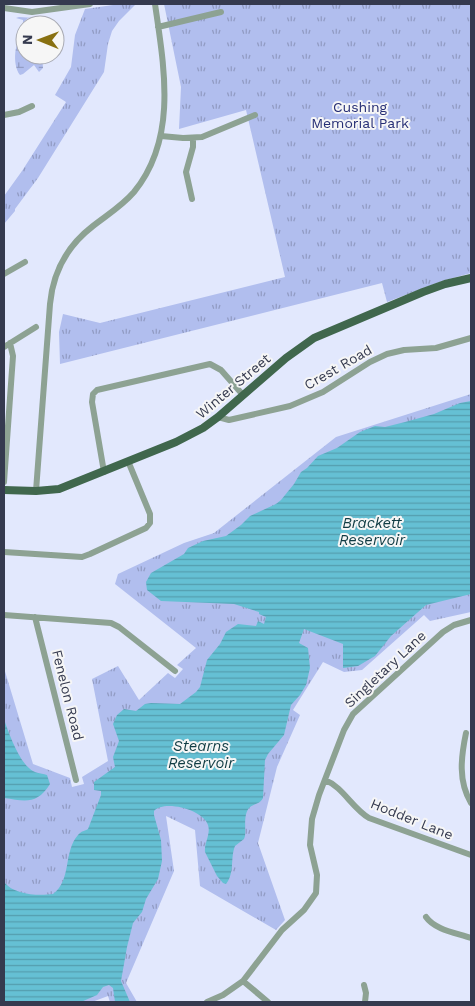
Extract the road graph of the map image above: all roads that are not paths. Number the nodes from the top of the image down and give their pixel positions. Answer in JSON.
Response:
{"nodes":[{"id":1,"x":90,"y":4,"type":"edge"},
{"id":2,"x":155,"y":4,"type":"edge"},
{"id":3,"x":4,"y":8,"type":"edge"},
{"id":4,"x":221,"y":12,"type":"dead end"},
{"id":5,"x":158,"y":27,"type":"junction"},
{"id":6,"x":32,"y":106,"type":"dead end"},
{"id":7,"x":255,"y":114,"type":"dead end"},
{"id":8,"x":4,"y":115,"type":"edge"},
{"id":9,"x":161,"y":136,"type":"junction"},
{"id":10,"x":193,"y":138,"type":"junction"},
{"id":11,"x":192,"y":199,"type":"dead end"},
{"id":12,"x":26,"y":262,"type":"dead end"},
{"id":13,"x":4,"y":274,"type":"edge"},
{"id":14,"x":471,"y":278,"type":"edge"},
{"id":15,"x":36,"y":327,"type":"dead end"},
{"id":16,"x":471,"y":338,"type":"edge"},
{"id":17,"x":10,"y":343,"type":"junction"},
{"id":18,"x":4,"y":347,"type":"edge"},
{"id":19,"x":243,"y":395,"type":"junction"},
{"id":20,"x":218,"y":417,"type":"junction"},
{"id":21,"x":128,"y":462,"type":"junction"},
{"id":22,"x":104,"y":472,"type":"junction"},
{"id":23,"x":4,"y":482,"type":"edge"},
{"id":24,"x":4,"y":490,"type":"edge"},
{"id":25,"x":36,"y":491,"type":"junction"},
{"id":26,"x":4,"y":552,"type":"edge"},
{"id":27,"x":4,"y":615,"type":"edge"},
{"id":28,"x":35,"y":617,"type":"junction"},
{"id":29,"x":471,"y":620,"type":"edge"},
{"id":30,"x":175,"y":671,"type":"dead end"},
{"id":31,"x":466,"y":733,"type":"dead end"},
{"id":32,"x":76,"y":780,"type":"dead end"},
{"id":33,"x":325,"y":780,"type":"junction"},
{"id":34,"x":471,"y":803,"type":"edge"},
{"id":35,"x":471,"y":856,"type":"edge"},
{"id":36,"x":426,"y":917,"type":"dead end"},
{"id":37,"x":471,"y":938,"type":"edge"},
{"id":38,"x":242,"y":981,"type":"junction"},
{"id":39,"x":364,"y":984,"type":"dead end"},
{"id":40,"x":208,"y":1002,"type":"edge"},
{"id":41,"x":268,"y":1002,"type":"edge"},
{"id":42,"x":365,"y":1002,"type":"edge"}],
"edges":[{"from":1,"to":3,"type":"street"},
{"from":2,"to":5,"type":"street"},
{"from":4,"to":5,"type":"street"},
{"from":5,"to":9,"type":"street"},
{"from":6,"to":8,"type":"street"},
{"from":7,"to":10,"type":"street"},
{"from":9,"to":10,"type":"street"},
{"from":9,"to":25,"type":"street"},
{"from":10,"to":11,"type":"street"},
{"from":12,"to":13,"type":"street"},
{"from":14,"to":19,"type":"main road","name":"Winter Street"},
{"from":15,"to":17,"type":"street"},
{"from":16,"to":20,"type":"street","name":"Crest Road"},
{"from":17,"to":18,"type":"street"},
{"from":17,"to":23,"type":"street"},
{"from":19,"to":20,"type":"main road","name":"Winter Street"},
{"from":19,"to":22,"type":"street"},
{"from":20,"to":21,"type":"main road","name":"Winter Street"},
{"from":21,"to":22,"type":"main road","name":"Winter Street"},
{"from":21,"to":26,"type":"street"},
{"from":22,"to":25,"type":"main road","name":"Winter Street"},
{"from":24,"to":25,"type":"main road","name":"Winter Street"},
{"from":27,"to":28,"type":"street"},
{"from":28,"to":30,"type":"street"},
{"from":28,"to":32,"type":"street","name":"Fenelon Road"},
{"from":29,"to":33,"type":"street","name":"Singletary Lane"},
{"from":31,"to":34,"type":"street"},
{"from":33,"to":35,"type":"street","name":"Hodder Lane"},
{"from":33,"to":38,"type":"street","name":"Singletary Lane"},
{"from":36,"to":37,"type":"street"},
{"from":38,"to":40,"type":"street","name":"Singletary Lane"},
{"from":38,"to":41,"type":"street"},
{"from":39,"to":42,"type":"street"}]}
